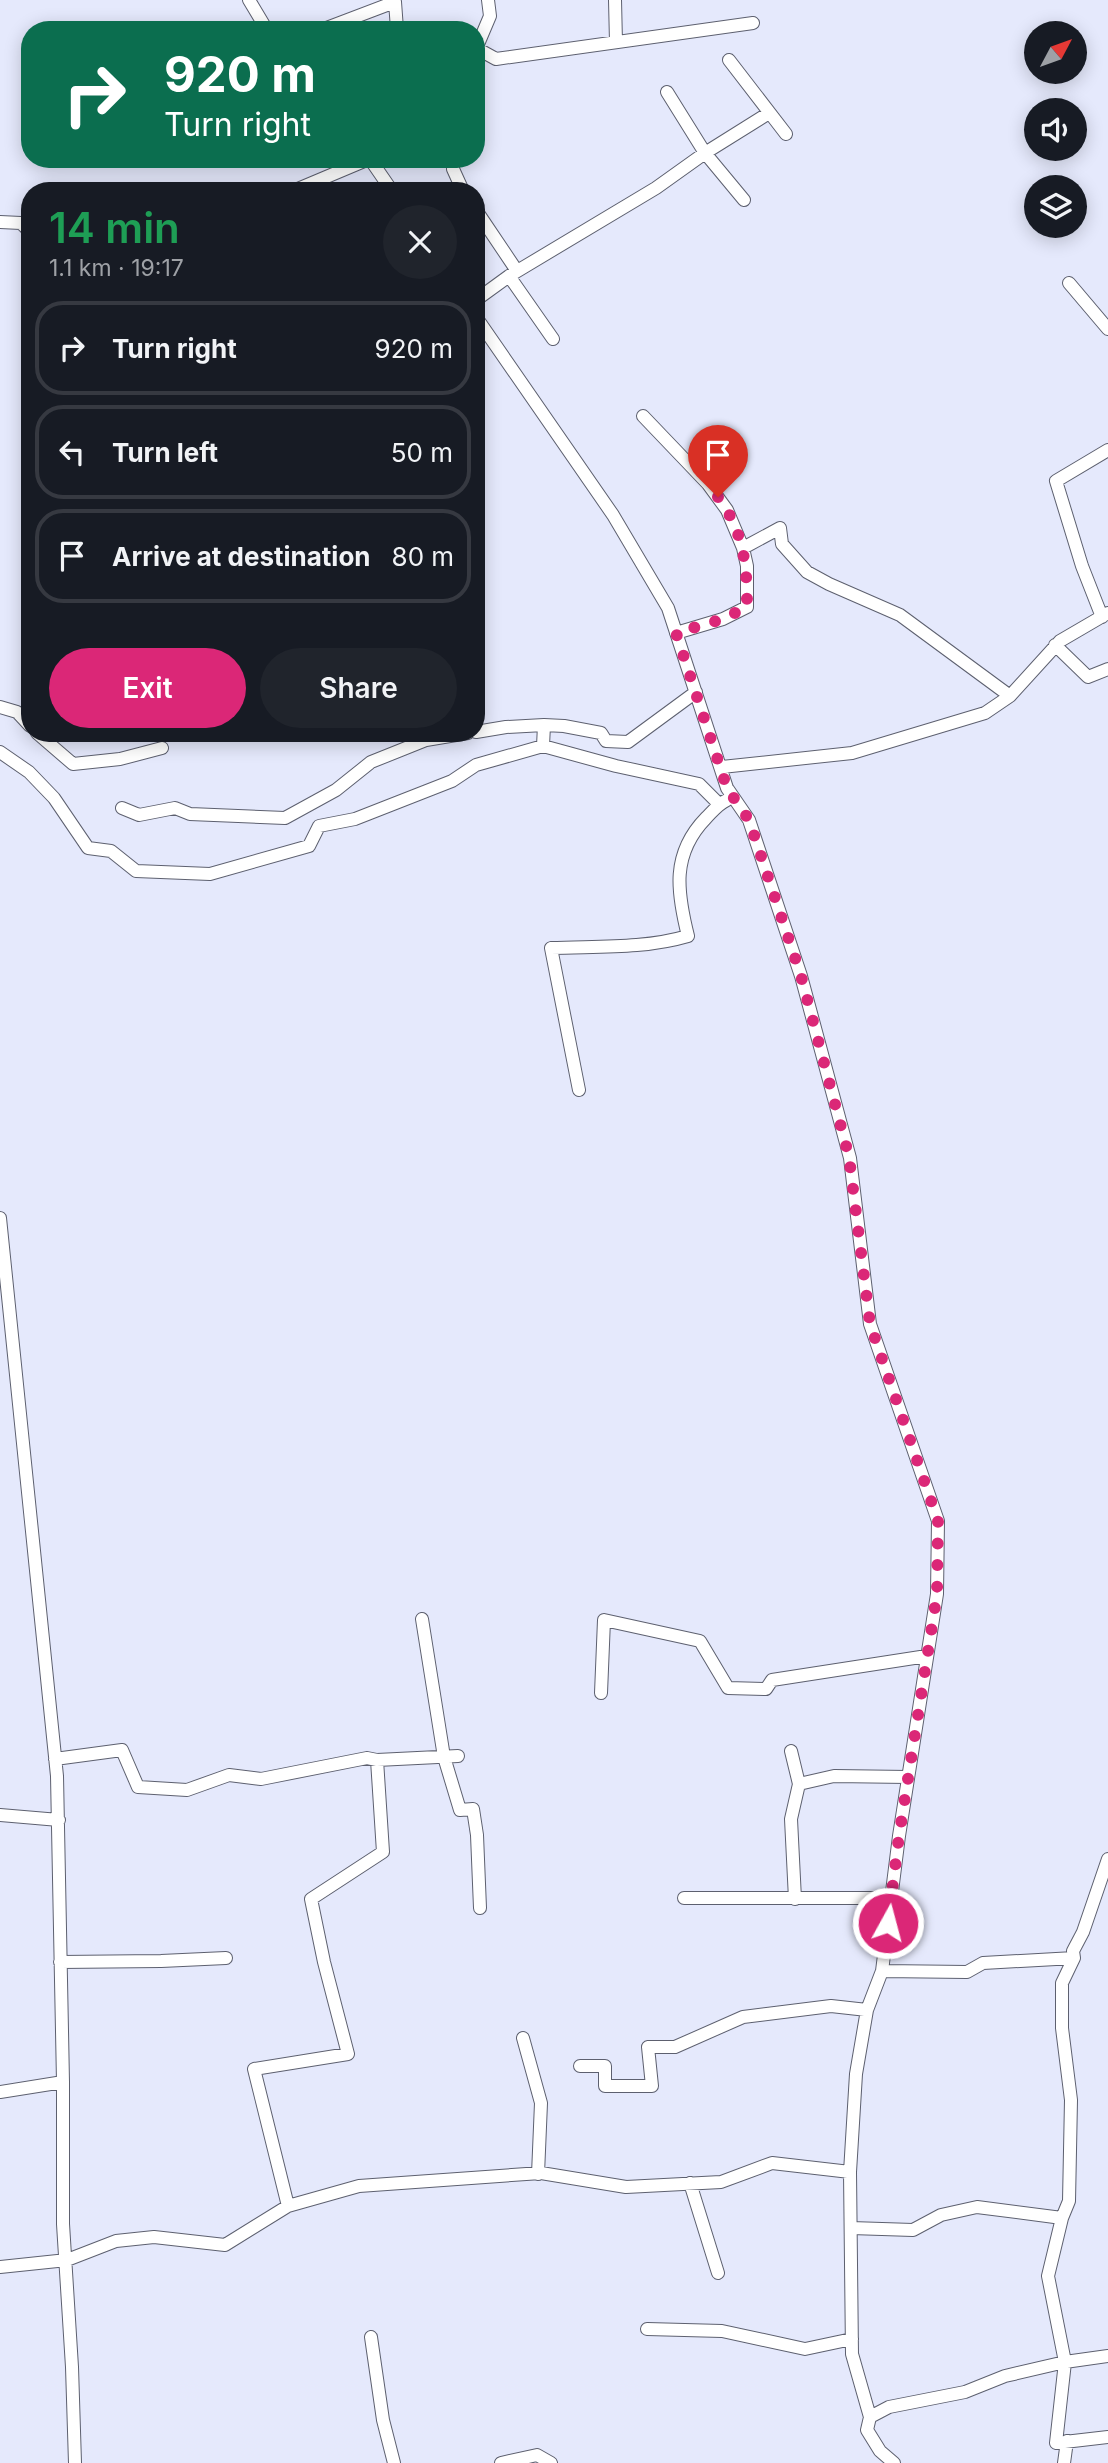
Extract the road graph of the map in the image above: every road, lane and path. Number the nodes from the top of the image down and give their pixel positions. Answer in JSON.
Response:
{"nodes":[{"id":1,"x":249,"y":0,"type":"edge"},
{"id":2,"x":488,"y":0,"type":"edge"},
{"id":3,"x":615,"y":0,"type":"edge"},
{"id":4,"x":262,"y":21,"type":"edge"},
{"id":5,"x":345,"y":21,"type":"edge"},
{"id":6,"x":396,"y":21,"type":"edge"},
{"id":7,"x":753,"y":23,"type":"dead end"},
{"id":8,"x":485,"y":27,"type":"edge"},
{"id":9,"x":616,"y":42,"type":"junction"},
{"id":10,"x":485,"y":53,"type":"edge"},
{"id":11,"x":729,"y":60,"type":"dead end"},
{"id":12,"x":667,"y":92,"type":"dead end"},
{"id":13,"x":769,"y":113,"type":"junction"},
{"id":14,"x":786,"y":134,"type":"dead end"},
{"id":15,"x":705,"y":153,"type":"junction"},
{"id":16,"x":348,"y":168,"type":"edge"},
{"id":17,"x":453,"y":169,"type":"dead end"},
{"id":18,"x":315,"y":182,"type":"edge"},
{"id":19,"x":459,"y":182,"type":"edge"},
{"id":20,"x":744,"y":200,"type":"dead end"},
{"id":21,"x":0,"y":222,"type":"edge"},
{"id":22,"x":21,"y":223,"type":"edge"},
{"id":23,"x":485,"y":226,"type":"edge"},
{"id":24,"x":513,"y":274,"type":"junction"},
{"id":25,"x":1069,"y":283,"type":"dead end"},
{"id":26,"x":485,"y":294,"type":"edge"},
{"id":27,"x":1108,"y":329,"type":"edge"},
{"id":28,"x":485,"y":330,"type":"edge"},
{"id":29,"x":553,"y":339,"type":"dead end"},
{"id":30,"x":643,"y":416,"type":"dead end"},
{"id":31,"x":1108,"y":450,"type":"edge"},
{"id":32,"x":743,"y":548,"type":"junction"},
{"id":33,"x":1105,"y":615,"type":"edge"},
{"id":34,"x":676,"y":633,"type":"junction"},
{"id":35,"x":1055,"y":645,"type":"junction"},
{"id":36,"x":1108,"y":669,"type":"edge"},
{"id":37,"x":696,"y":692,"type":"junction"},
{"id":38,"x":1010,"y":696,"type":"junction"},
{"id":39,"x":0,"y":706,"type":"edge"},
{"id":40,"x":21,"y":716,"type":"edge"},
{"id":41,"x":544,"y":725,"type":"junction"},
{"id":42,"x":485,"y":730,"type":"edge"},
{"id":43,"x":47,"y":742,"type":"edge"},
{"id":44,"x":421,"y":742,"type":"edge"},
{"id":45,"x":543,"y":746,"type":"junction"},
{"id":46,"x":162,"y":748,"type":"dead end"},
{"id":47,"x":0,"y":752,"type":"edge"},
{"id":48,"x":722,"y":767,"type":"junction"},
{"id":49,"x":730,"y":792,"type":"junction"},
{"id":50,"x":719,"y":804,"type":"junction"},
{"id":51,"x":122,"y":808,"type":"dead end"},
{"id":52,"x":579,"y":1090,"type":"dead end"},
{"id":53,"x":0,"y":1218,"type":"edge"},
{"id":54,"x":422,"y":1619,"type":"dead end"},
{"id":55,"x":928,"y":1656,"type":"junction"},
{"id":56,"x":601,"y":1693,"type":"dead end"},
{"id":57,"x":790,"y":1751,"type":"dead end"},
{"id":58,"x":451,"y":1757,"type":"junction"},
{"id":59,"x":55,"y":1759,"type":"junction"},
{"id":60,"x":377,"y":1760,"type":"junction"},
{"id":61,"x":908,"y":1777,"type":"junction"},
{"id":62,"x":799,"y":1784,"type":"junction"},
{"id":63,"x":0,"y":1815,"type":"edge"},
{"id":64,"x":59,"y":1820,"type":"junction"},
{"id":65,"x":1108,"y":1859,"type":"edge"},
{"id":66,"x":684,"y":1898,"type":"dead end"},
{"id":67,"x":891,"y":1898,"type":"junction"},
{"id":68,"x":795,"y":1899,"type":"junction"},
{"id":69,"x":480,"y":1908,"type":"dead end"},
{"id":70,"x":226,"y":1958,"type":"dead end"},
{"id":71,"x":1074,"y":1958,"type":"junction"},
{"id":72,"x":60,"y":1962,"type":"junction"},
{"id":73,"x":881,"y":1972,"type":"junction"},
{"id":74,"x":867,"y":2010,"type":"junction"},
{"id":75,"x":523,"y":2038,"type":"dead end"},
{"id":76,"x":580,"y":2066,"type":"dead end"},
{"id":77,"x":63,"y":2082,"type":"junction"},
{"id":78,"x":0,"y":2092,"type":"edge"},
{"id":79,"x":850,"y":2172,"type":"junction"},
{"id":80,"x":538,"y":2174,"type":"junction"},
{"id":81,"x":690,"y":2183,"type":"junction"},
{"id":82,"x":288,"y":2206,"type":"junction"},
{"id":83,"x":1062,"y":2218,"type":"junction"},
{"id":84,"x":851,"y":2228,"type":"junction"},
{"id":85,"x":67,"y":2260,"type":"junction"},
{"id":86,"x":0,"y":2267,"type":"edge"},
{"id":87,"x":718,"y":2273,"type":"dead end"},
{"id":88,"x":647,"y":2329,"type":"dead end"},
{"id":89,"x":371,"y":2337,"type":"dead end"},
{"id":90,"x":852,"y":2339,"type":"junction"},
{"id":91,"x":1108,"y":2356,"type":"edge"},
{"id":92,"x":1065,"y":2362,"type":"junction"},
{"id":93,"x":870,"y":2417,"type":"junction"},
{"id":94,"x":1108,"y":2437,"type":"edge"},
{"id":95,"x":1067,"y":2441,"type":"junction"},
{"id":96,"x":75,"y":2463,"type":"edge"},
{"id":97,"x":394,"y":2463,"type":"edge"},
{"id":98,"x":501,"y":2463,"type":"edge"},
{"id":99,"x":551,"y":2463,"type":"edge"},
{"id":100,"x":894,"y":2463,"type":"edge"},
{"id":101,"x":1064,"y":2463,"type":"edge"}],
"edges":[{"from":1,"to":4,"type":"street"},
{"from":2,"to":8,"type":"street"},
{"from":3,"to":9,"type":"street"},
{"from":5,"to":6,"type":"street"},
{"from":7,"to":9,"type":"street"},
{"from":9,"to":10,"type":"street"},
{"from":11,"to":13,"type":"street"},
{"from":12,"to":15,"type":"street"},
{"from":13,"to":14,"type":"street"},
{"from":13,"to":15,"type":"street"},
{"from":15,"to":20,"type":"street"},
{"from":15,"to":24,"type":"street"},
{"from":16,"to":18,"type":"street"},
{"from":17,"to":19,"type":"street"},
{"from":21,"to":22,"type":"street"},
{"from":23,"to":24,"type":"street"},
{"from":24,"to":26,"type":"street"},
{"from":24,"to":29,"type":"street"},
{"from":25,"to":27,"type":"street"},
{"from":28,"to":34,"type":"street"},
{"from":30,"to":32,"type":"street"},
{"from":31,"to":33,"type":"street"},
{"from":32,"to":34,"type":"street"},
{"from":32,"to":38,"type":"street"},
{"from":33,"to":35,"type":"street"},
{"from":34,"to":37,"type":"street"},
{"from":35,"to":36,"type":"street"},
{"from":35,"to":38,"type":"street"},
{"from":37,"to":41,"type":"street"},
{"from":37,"to":48,"type":"street"},
{"from":38,"to":48,"type":"street"},
{"from":39,"to":40,"type":"street"},
{"from":41,"to":42,"type":"street"},
{"from":41,"to":45,"type":"street"},
{"from":43,"to":46,"type":"street"},
{"from":44,"to":51,"type":"street"},
{"from":45,"to":47,"type":"street"},
{"from":45,"to":50,"type":"street"},
{"from":48,"to":49,"type":"street"},
{"from":49,"to":50,"type":"street"},
{"from":49,"to":55,"type":"street"},
{"from":50,"to":52,"type":"street"},
{"from":53,"to":59,"type":"street"},
{"from":54,"to":58,"type":"street"},
{"from":55,"to":56,"type":"street"},
{"from":55,"to":61,"type":"street"},
{"from":57,"to":62,"type":"street"},
{"from":58,"to":60,"type":"street"},
{"from":58,"to":69,"type":"street"},
{"from":59,"to":60,"type":"street"},
{"from":59,"to":64,"type":"street"},
{"from":60,"to":82,"type":"street"},
{"from":61,"to":62,"type":"street"},
{"from":61,"to":67,"type":"street"},
{"from":62,"to":68,"type":"street"},
{"from":63,"to":64,"type":"street"},
{"from":64,"to":72,"type":"street"},
{"from":65,"to":71,"type":"street"},
{"from":66,"to":68,"type":"street"},
{"from":67,"to":68,"type":"street"},
{"from":67,"to":73,"type":"street"},
{"from":70,"to":72,"type":"street"},
{"from":71,"to":73,"type":"street"},
{"from":71,"to":83,"type":"street"},
{"from":72,"to":77,"type":"street"},
{"from":73,"to":74,"type":"street"},
{"from":74,"to":76,"type":"street"},
{"from":74,"to":79,"type":"street"},
{"from":75,"to":80,"type":"street"},
{"from":77,"to":78,"type":"street"},
{"from":77,"to":85,"type":"street"},
{"from":79,"to":81,"type":"street"},
{"from":79,"to":84,"type":"street"},
{"from":80,"to":81,"type":"street"},
{"from":80,"to":82,"type":"street"},
{"from":81,"to":87,"type":"street"},
{"from":82,"to":85,"type":"street"},
{"from":83,"to":84,"type":"street"},
{"from":83,"to":92,"type":"street"},
{"from":84,"to":90,"type":"street"},
{"from":85,"to":86,"type":"street"},
{"from":85,"to":96,"type":"street"},
{"from":88,"to":90,"type":"street"},
{"from":89,"to":97,"type":"street"},
{"from":90,"to":93,"type":"street"},
{"from":91,"to":92,"type":"street"},
{"from":92,"to":93,"type":"street"},
{"from":92,"to":95,"type":"street"},
{"from":93,"to":100,"type":"street"},
{"from":94,"to":95,"type":"street"},
{"from":95,"to":101,"type":"street"},
{"from":98,"to":99,"type":"street"}]}
